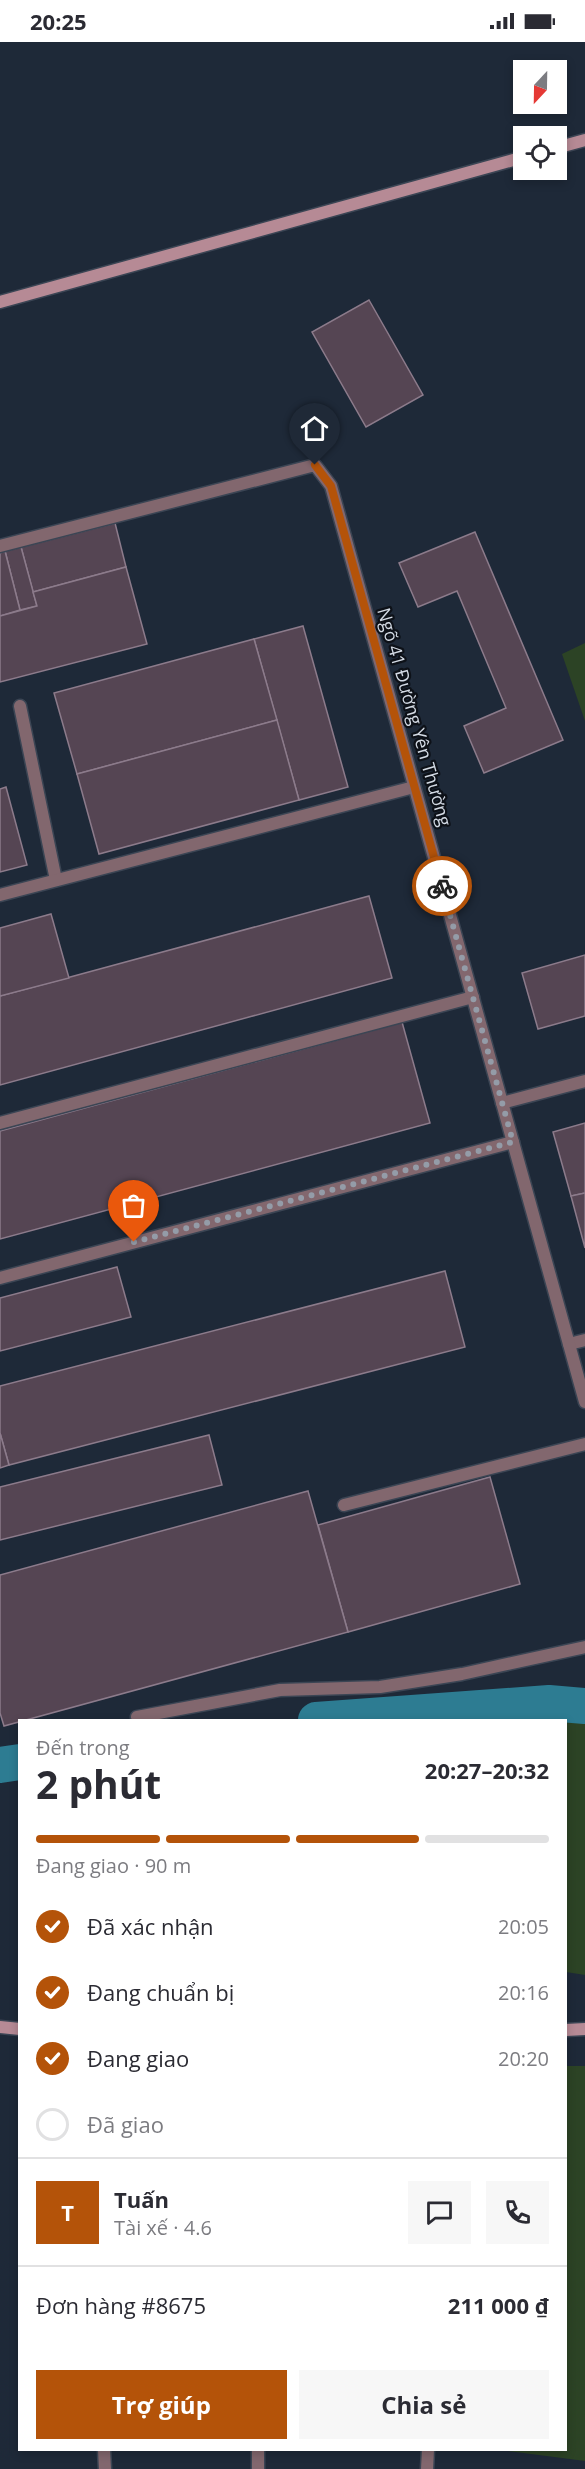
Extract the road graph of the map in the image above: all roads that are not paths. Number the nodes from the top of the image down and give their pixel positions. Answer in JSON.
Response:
{"nodes":[{"id":1,"x":585,"y":140,"type":"edge"},
{"id":2,"x":567,"y":145,"type":"edge"},
{"id":3,"x":513,"y":160,"type":"edge"},
{"id":4,"x":0,"y":302,"type":"edge"},
{"id":5,"x":0,"y":546,"type":"edge"},
{"id":6,"x":20,"y":706,"type":"dead end"},
{"id":7,"x":414,"y":787,"type":"junction"},
{"id":8,"x":56,"y":880,"type":"junction"},
{"id":9,"x":0,"y":895,"type":"edge"},
{"id":10,"x":473,"y":997,"type":"junction"},
{"id":11,"x":585,"y":1081,"type":"edge"},
{"id":12,"x":502,"y":1103,"type":"junction"},
{"id":13,"x":0,"y":1123,"type":"edge"},
{"id":14,"x":513,"y":1142,"type":"junction"},
{"id":15,"x":0,"y":1278,"type":"edge"},
{"id":16,"x":585,"y":1340,"type":"edge"},
{"id":17,"x":569,"y":1344,"type":"junction"},
{"id":18,"x":585,"y":1401,"type":"edge"},
{"id":19,"x":585,"y":1444,"type":"edge"},
{"id":20,"x":344,"y":1505,"type":"dead end"},
{"id":21,"x":585,"y":1647,"type":"edge"},
{"id":22,"x":137,"y":1718,"type":"dead end"},
{"id":23,"x":0,"y":2027,"type":"edge"},
{"id":24,"x":18,"y":2028,"type":"edge"},
{"id":25,"x":585,"y":2029,"type":"edge"},
{"id":26,"x":567,"y":2030,"type":"edge"},
{"id":27,"x":104,"y":2451,"type":"edge"},
{"id":28,"x":258,"y":2451,"type":"edge"},
{"id":29,"x":428,"y":2451,"type":"edge"},
{"id":30,"x":105,"y":2469,"type":"edge"},
{"id":31,"x":258,"y":2469,"type":"edge"},
{"id":32,"x":427,"y":2469,"type":"edge"}],
"edges":[{"from":1,"to":2,"type":"street"},
{"from":3,"to":4,"type":"street"},
{"from":5,"to":7,"type":"street","name":"Ngõ 41 Đường Yên Thường"},
{"from":6,"to":8,"type":"street"},
{"from":7,"to":8,"type":"street"},
{"from":7,"to":10,"type":"street","name":"Ngõ 41 Đường Yên Thường"},
{"from":8,"to":9,"type":"street"},
{"from":10,"to":12,"type":"street","name":"Ngõ 41 Đường Yên Thường"},
{"from":10,"to":13,"type":"street"},
{"from":11,"to":12,"type":"street"},
{"from":12,"to":14,"type":"street","name":"Ngõ 41 Đường Yên Thường"},
{"from":14,"to":15,"type":"street"},
{"from":14,"to":17,"type":"street","name":"Ngõ 41 Đường Yên Thường"},
{"from":16,"to":17,"type":"street"},
{"from":17,"to":18,"type":"street","name":"Ngõ 41 Đường Yên Thường"},
{"from":19,"to":20,"type":"street"},
{"from":21,"to":22,"type":"street"},
{"from":23,"to":24,"type":"street"},
{"from":25,"to":26,"type":"street"},
{"from":27,"to":30,"type":"street"},
{"from":28,"to":31,"type":"street"},
{"from":29,"to":32,"type":"street"}]}
